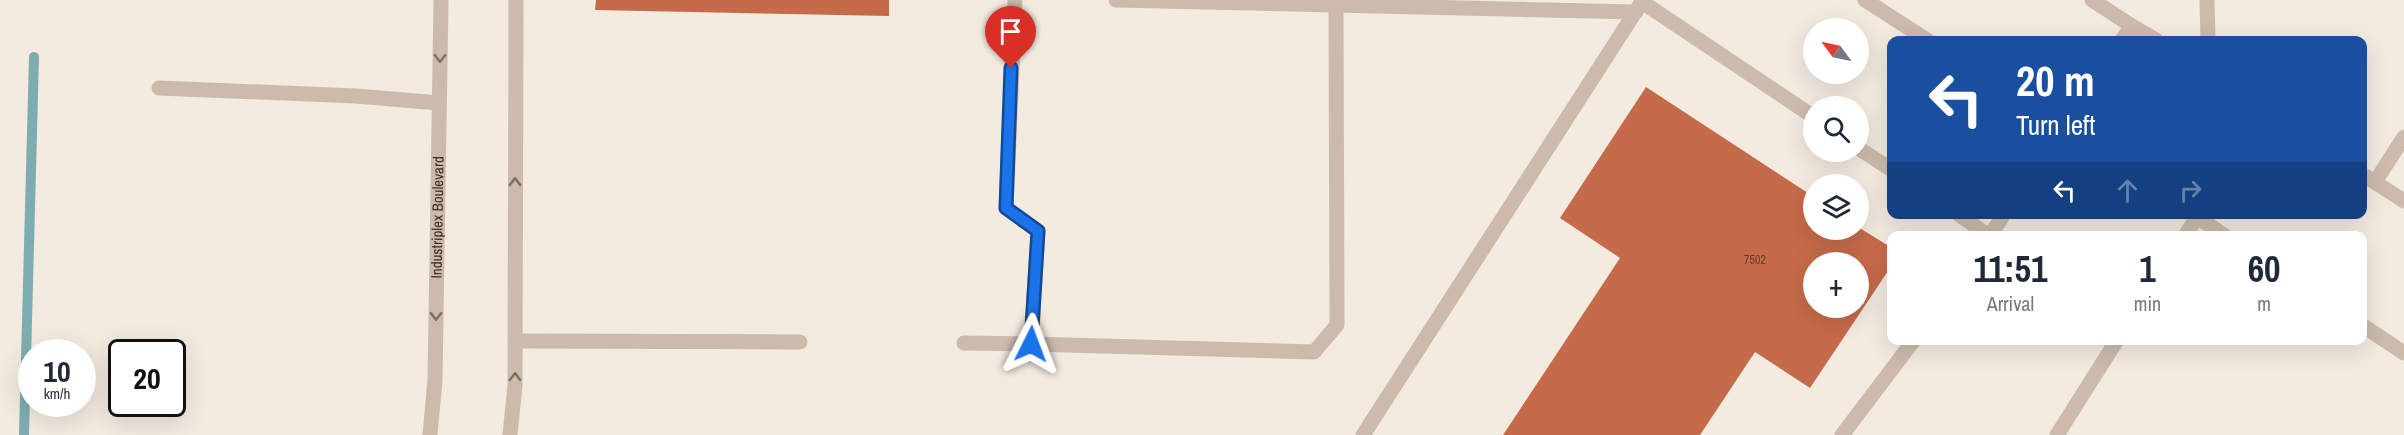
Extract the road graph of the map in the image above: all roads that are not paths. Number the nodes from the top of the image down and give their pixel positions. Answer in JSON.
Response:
{"nodes":[{"id":1,"x":441,"y":0,"type":"edge"},
{"id":2,"x":516,"y":0,"type":"edge"},
{"id":3,"x":1014,"y":0,"type":"edge"},
{"id":4,"x":1116,"y":0,"type":"edge"},
{"id":5,"x":1865,"y":0,"type":"edge"},
{"id":6,"x":2092,"y":0,"type":"edge"},
{"id":7,"x":2207,"y":0,"type":"edge"},
{"id":8,"x":1640,"y":5,"type":"edge"},
{"id":9,"x":1336,"y":6,"type":"junction"},
{"id":10,"x":2133,"y":26,"type":"junction"},
{"id":11,"x":1921,"y":36,"type":"edge"},
{"id":12,"x":2125,"y":36,"type":"edge"},
{"id":13,"x":2149,"y":36,"type":"edge"},
{"id":14,"x":2208,"y":36,"type":"edge"},
{"id":15,"x":159,"y":88,"type":"dead end"},
{"id":16,"x":439,"y":103,"type":"junction"},
{"id":17,"x":1803,"y":110,"type":"edge"},
{"id":18,"x":2404,"y":137,"type":"edge"},
{"id":19,"x":1869,"y":155,"type":"edge"},
{"id":20,"x":1887,"y":167,"type":"edge"},
{"id":21,"x":2369,"y":178,"type":"edge"},
{"id":22,"x":2404,"y":201,"type":"edge"},
{"id":23,"x":1965,"y":219,"type":"edge"},
{"id":24,"x":2200,"y":219,"type":"edge"},
{"id":25,"x":1983,"y":231,"type":"edge"},
{"id":26,"x":2218,"y":231,"type":"edge"},
{"id":27,"x":2367,"y":329,"type":"edge"},
{"id":28,"x":515,"y":341,"type":"junction"},
{"id":29,"x":800,"y":342,"type":"dead end"},
{"id":30,"x":963,"y":343,"type":"dead end"},
{"id":31,"x":1031,"y":344,"type":"junction"},
{"id":32,"x":1910,"y":345,"type":"edge"},
{"id":33,"x":2114,"y":345,"type":"edge"},
{"id":34,"x":2404,"y":353,"type":"edge"},
{"id":35,"x":430,"y":435,"type":"edge"},
{"id":36,"x":510,"y":435,"type":"edge"},
{"id":37,"x":1363,"y":435,"type":"edge"},
{"id":38,"x":1842,"y":435,"type":"edge"},
{"id":39,"x":2057,"y":435,"type":"edge"}],
"edges":[{"from":1,"to":16,"type":"street","name":"Industriplex Boulevard","one_way":true},
{"from":28,"to":2,"type":"street","one_way":true},
{"from":3,"to":31,"type":"street"},
{"from":4,"to":9,"type":"street"},
{"from":5,"to":11,"type":"street"},
{"from":6,"to":10,"type":"street"},
{"from":7,"to":14,"type":"street"},
{"from":8,"to":9,"type":"street"},
{"from":8,"to":17,"type":"street"},
{"from":8,"to":37,"type":"street"},
{"from":9,"to":31,"type":"street"},
{"from":10,"to":12,"type":"street"},
{"from":10,"to":13,"type":"street"},
{"from":15,"to":16,"type":"street"},
{"from":16,"to":35,"type":"street","name":"Industriplex Boulevard","one_way":true},
{"from":18,"to":21,"type":"street"},
{"from":19,"to":20,"type":"street"},
{"from":21,"to":22,"type":"street"},
{"from":23,"to":25,"type":"street"},
{"from":24,"to":26,"type":"street"},
{"from":27,"to":34,"type":"street"},
{"from":28,"to":29,"type":"street"},
{"from":36,"to":28,"type":"street","one_way":true},
{"from":30,"to":31,"type":"street"},
{"from":32,"to":38,"type":"street"},
{"from":33,"to":39,"type":"street"}]}
